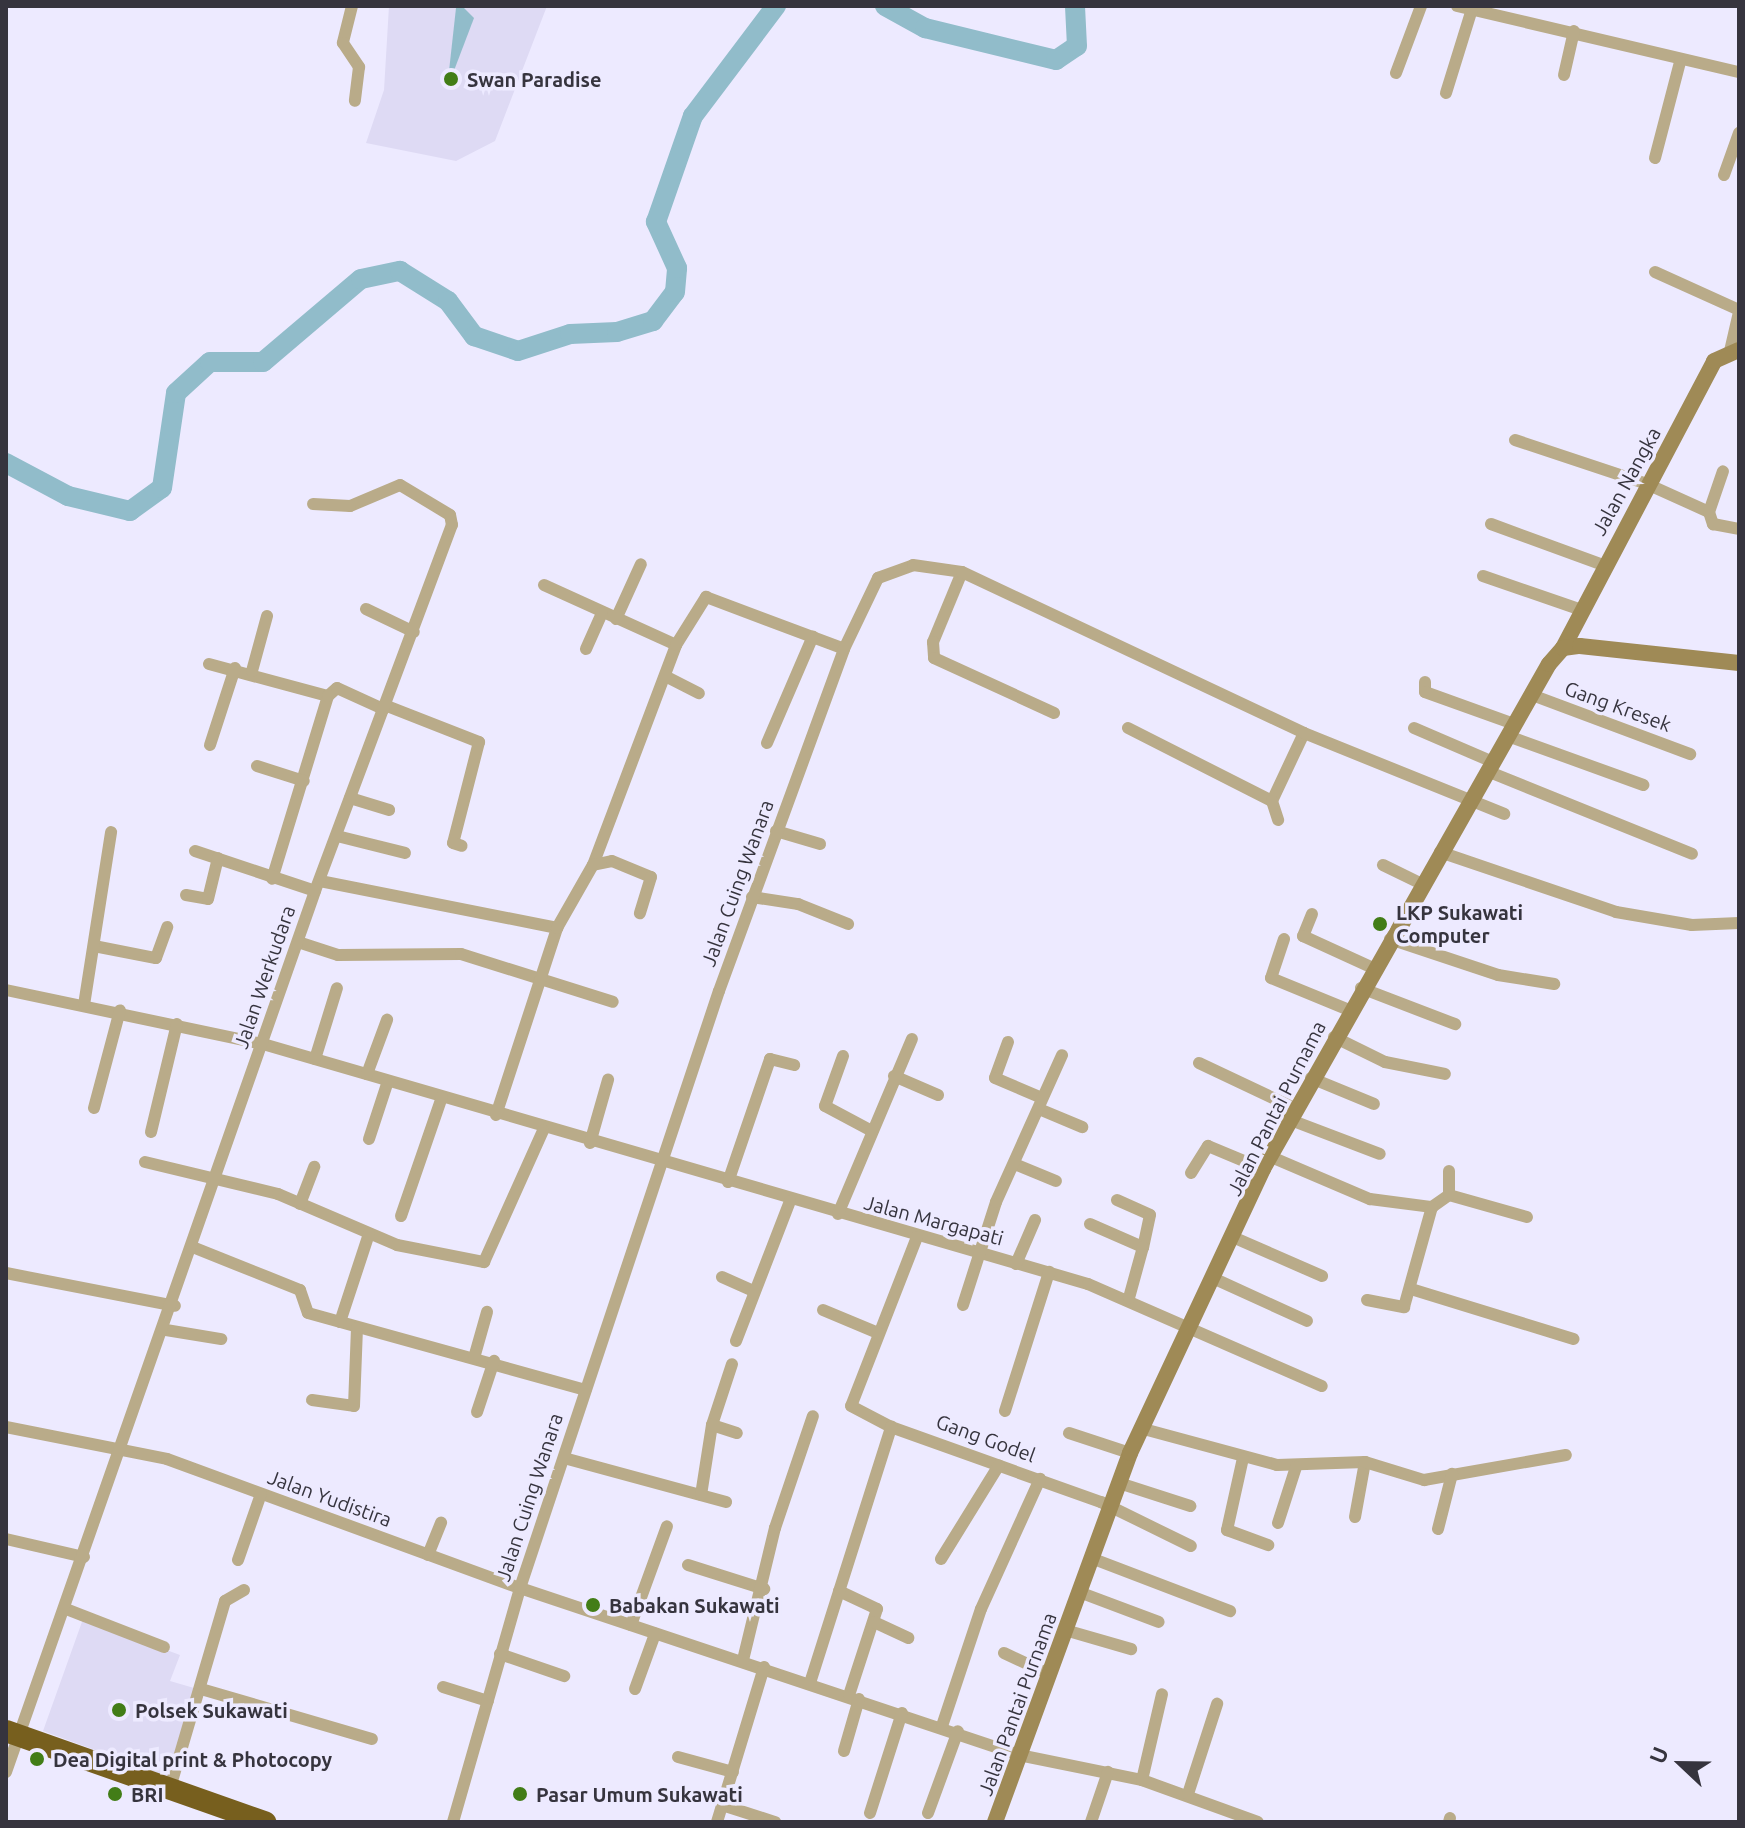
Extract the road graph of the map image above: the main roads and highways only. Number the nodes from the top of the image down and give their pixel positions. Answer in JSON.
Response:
{"nodes":[{"id":1,"x":12,"y":1733,"type":"edge"},
{"id":2,"x":222,"y":1815,"type":"edge"},
{"id":3,"x":265,"y":1822,"type":"edge"}],
"edges":[{"from":1,"to":2,"type":"highway"},
{"from":2,"to":3,"type":"highway"}]}
